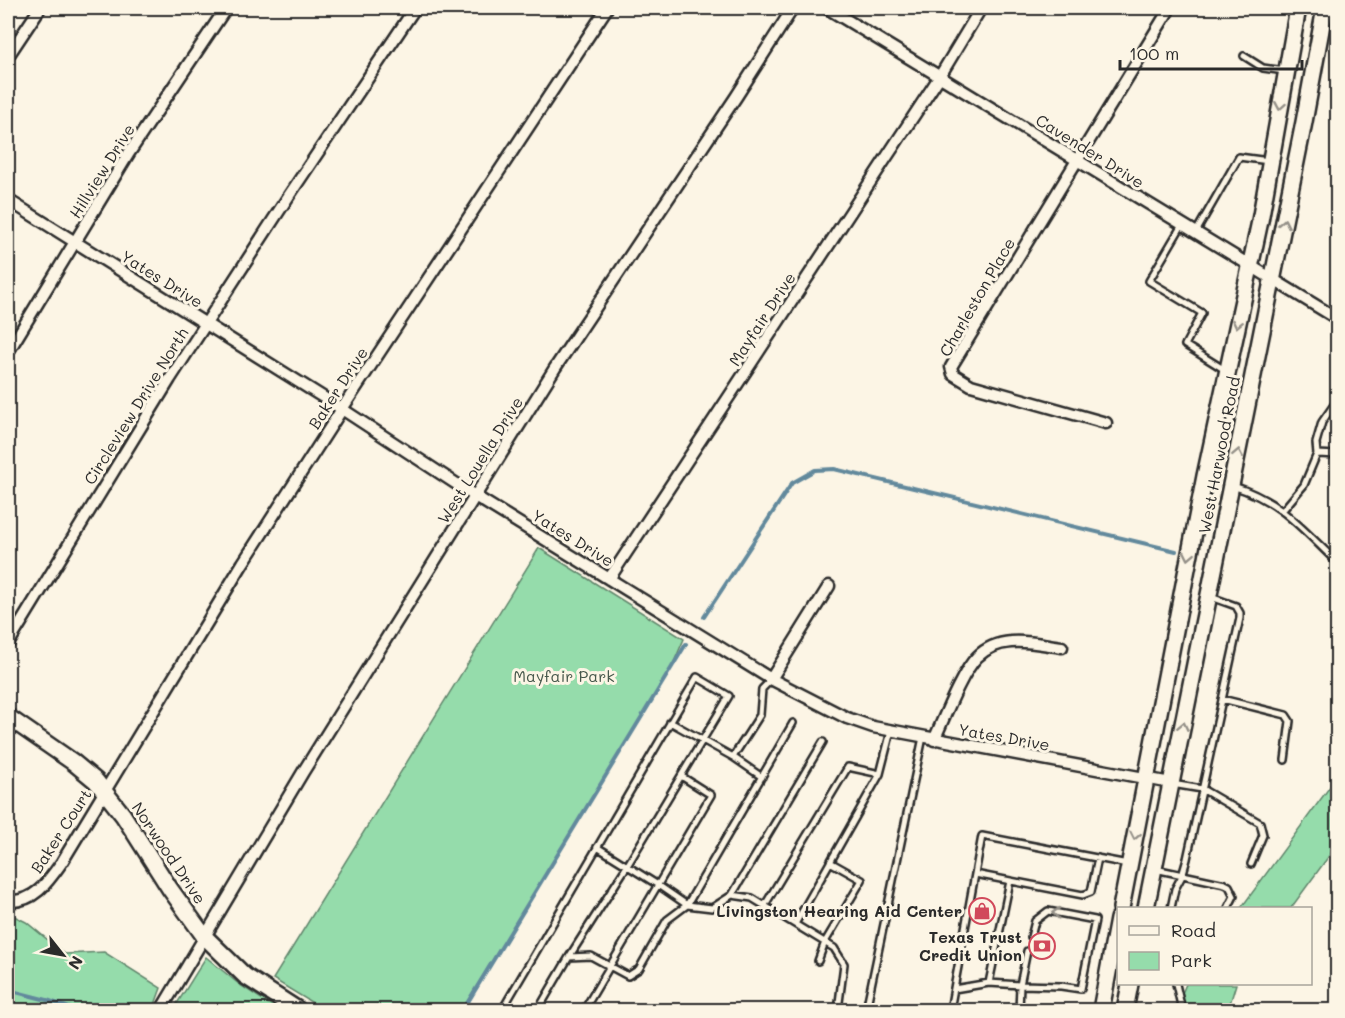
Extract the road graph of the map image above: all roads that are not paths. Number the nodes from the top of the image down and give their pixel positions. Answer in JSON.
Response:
{"nodes":[{"id":1,"x":40,"y":8,"type":"edge"},
{"id":2,"x":226,"y":8,"type":"edge"},
{"id":3,"x":415,"y":8,"type":"edge"},
{"id":4,"x":607,"y":8,"type":"edge"},
{"id":5,"x":793,"y":8,"type":"edge"},
{"id":6,"x":827,"y":8,"type":"edge"},
{"id":7,"x":981,"y":8,"type":"edge"},
{"id":8,"x":1170,"y":8,"type":"edge"},
{"id":9,"x":1298,"y":8,"type":"edge"},
{"id":10,"x":1325,"y":8,"type":"edge"},
{"id":11,"x":8,"y":56,"type":"edge"},
{"id":12,"x":1244,"y":56,"type":"dead end"},
{"id":13,"x":1287,"y":71,"type":"junction"},
{"id":14,"x":940,"y":76,"type":"junction"},
{"id":15,"x":1076,"y":160,"type":"junction"},
{"id":16,"x":1270,"y":161,"type":"junction"},
{"id":17,"x":8,"y":200,"type":"edge"},
{"id":18,"x":1182,"y":225,"type":"junction"},
{"id":19,"x":1195,"y":233,"type":"junction"},
{"id":20,"x":75,"y":242,"type":"junction"},
{"id":21,"x":1250,"y":267,"type":"junction"},
{"id":22,"x":1272,"y":280,"type":"junction"},
{"id":23,"x":1338,"y":319,"type":"edge"},
{"id":24,"x":206,"y":324,"type":"junction"},
{"id":25,"x":8,"y":352,"type":"edge"},
{"id":26,"x":1227,"y":371,"type":"junction"},
{"id":27,"x":1338,"y":399,"type":"edge"},
{"id":28,"x":342,"y":409,"type":"junction"},
{"id":29,"x":1106,"y":423,"type":"dead end"},
{"id":30,"x":1317,"y":454,"type":"junction"},
{"id":31,"x":1338,"y":455,"type":"edge"},
{"id":32,"x":1231,"y":485,"type":"junction"},
{"id":33,"x":476,"y":496,"type":"junction"},
{"id":34,"x":1283,"y":510,"type":"junction"},
{"id":35,"x":1338,"y":563,"type":"edge"},
{"id":36,"x":609,"y":579,"type":"junction"},
{"id":37,"x":830,"y":586,"type":"dead end"},
{"id":38,"x":1209,"y":597,"type":"junction"},
{"id":39,"x":8,"y":644,"type":"edge"},
{"id":40,"x":1062,"y":647,"type":"dead end"},
{"id":41,"x":771,"y":679,"type":"junction"},
{"id":42,"x":1222,"y":699,"type":"junction"},
{"id":43,"x":8,"y":717,"type":"edge"},
{"id":44,"x":670,"y":722,"type":"junction"},
{"id":45,"x":792,"y":723,"type":"dead end"},
{"id":46,"x":891,"y":731,"type":"junction"},
{"id":47,"x":929,"y":738,"type":"junction"},
{"id":48,"x":702,"y":740,"type":"junction"},
{"id":49,"x":823,"y":742,"type":"dead end"},
{"id":50,"x":733,"y":757,"type":"junction"},
{"id":51,"x":1285,"y":760,"type":"dead end"},
{"id":52,"x":880,"y":774,"type":"junction"},
{"id":53,"x":681,"y":776,"type":"junction"},
{"id":54,"x":762,"y":777,"type":"junction"},
{"id":55,"x":1146,"y":779,"type":"junction"},
{"id":56,"x":1171,"y":783,"type":"junction"},
{"id":57,"x":1202,"y":789,"type":"junction"},
{"id":58,"x":105,"y":791,"type":"junction"},
{"id":59,"x":597,"y":847,"type":"junction"},
{"id":60,"x":1098,"y":858,"type":"junction"},
{"id":61,"x":830,"y":862,"type":"junction"},
{"id":62,"x":1129,"y":864,"type":"junction"},
{"id":63,"x":1251,"y":864,"type":"dead end"},
{"id":64,"x":627,"y":866,"type":"junction"},
{"id":65,"x":1153,"y":869,"type":"junction"},
{"id":66,"x":975,"y":874,"type":"junction"},
{"id":67,"x":1182,"y":876,"type":"junction"},
{"id":68,"x":1010,"y":881,"type":"junction"},
{"id":69,"x":657,"y":885,"type":"junction"},
{"id":70,"x":732,"y":896,"type":"junction"},
{"id":71,"x":9,"y":902,"type":"edge"},
{"id":72,"x":687,"y":905,"type":"junction"},
{"id":73,"x":765,"y":905,"type":"junction"},
{"id":74,"x":1121,"y":907,"type":"edge"},
{"id":75,"x":1146,"y":907,"type":"edge"},
{"id":76,"x":1171,"y":907,"type":"edge"},
{"id":77,"x":1229,"y":907,"type":"edge"},
{"id":78,"x":795,"y":924,"type":"junction"},
{"id":79,"x":1117,"y":929,"type":"edge"},
{"id":80,"x":204,"y":936,"type":"junction"},
{"id":81,"x":1031,"y":937,"type":"dead end"},
{"id":82,"x":825,"y":942,"type":"junction"},
{"id":83,"x":1027,"y":951,"type":"dead end"},
{"id":84,"x":569,"y":957,"type":"junction"},
{"id":85,"x":818,"y":961,"type":"dead end"},
{"id":86,"x":609,"y":966,"type":"junction"},
{"id":87,"x":989,"y":983,"type":"junction"},
{"id":88,"x":1020,"y":985,"type":"junction"},
{"id":89,"x":1130,"y":985,"type":"edge"},
{"id":90,"x":1176,"y":985,"type":"edge"},
{"id":91,"x":954,"y":989,"type":"junction"},
{"id":92,"x":538,"y":1010,"type":"edge"},
{"id":93,"x":161,"y":1011,"type":"edge"},
{"id":94,"x":298,"y":1011,"type":"edge"},
{"id":95,"x":502,"y":1011,"type":"edge"},
{"id":96,"x":584,"y":1011,"type":"edge"},
{"id":97,"x":838,"y":1011,"type":"edge"},
{"id":98,"x":866,"y":1011,"type":"edge"},
{"id":99,"x":950,"y":1011,"type":"edge"},
{"id":100,"x":1019,"y":1011,"type":"edge"},
{"id":101,"x":1101,"y":1011,"type":"edge"},
{"id":102,"x":1125,"y":1011,"type":"edge"},
{"id":103,"x":1182,"y":1011,"type":"edge"}],
"edges":[{"from":1,"to":11,"type":"street"},
{"from":2,"to":20,"type":"street","name":"Hillview Drive"},
{"from":3,"to":24,"type":"street","name":"Circleview Drive North"},
{"from":4,"to":28,"type":"street","name":"Baker Drive"},
{"from":5,"to":33,"type":"street","name":"West Louella Drive"},
{"from":6,"to":14,"type":"street","name":"Cavender Drive"},
{"from":7,"to":14,"type":"street","name":"Mayfair Drive"},
{"from":8,"to":15,"type":"street"},
{"from":9,"to":13,"type":"main road","name":"West Harwood Road"},
{"from":22,"to":10,"type":"main road","name":"West Harwood Road","one_way":true},
{"from":12,"to":13,"type":"lane"},
{"from":13,"to":16,"type":"main road","name":"West Harwood Road","one_way":true},
{"from":14,"to":15,"type":"street","name":"Cavender Drive"},
{"from":14,"to":36,"type":"street","name":"Mayfair Drive"},
{"from":15,"to":18,"type":"street","name":"Cavender Drive"},
{"from":15,"to":29,"type":"street","name":"Charleston Place"},
{"from":16,"to":19,"type":"lane"},
{"from":16,"to":21,"type":"main road","name":"West Harwood Road"},
{"from":17,"to":20,"type":"street","name":"Yates Drive"},
{"from":18,"to":19,"type":"street","name":"Cavender Drive"},
{"from":18,"to":26,"type":"lane"},
{"from":19,"to":21,"type":"street","name":"Cavender Drive"},
{"from":20,"to":24,"type":"street","name":"Yates Drive"},
{"from":20,"to":25,"type":"street","name":"Hillview Drive"},
{"from":21,"to":22,"type":"street","name":"Cavender Drive"},
{"from":21,"to":26,"type":"main road","name":"West Harwood Road","one_way":true},
{"from":22,"to":23,"type":"street","name":"Cavender Drive"},
{"from":32,"to":22,"type":"main road","name":"West Harwood Road","one_way":true},
{"from":24,"to":28,"type":"street","name":"Yates Drive"},
{"from":24,"to":39,"type":"street","name":"Circleview Drive North"},
{"from":26,"to":55,"type":"main road","name":"West Harwood Road","one_way":true},
{"from":27,"to":30,"type":"lane"},
{"from":28,"to":33,"type":"street","name":"Yates Drive"},
{"from":28,"to":58,"type":"street","name":"Baker Drive"},
{"from":30,"to":31,"type":"lane"},
{"from":30,"to":34,"type":"lane"},
{"from":32,"to":34,"type":"lane"},
{"from":32,"to":38,"type":"main road","name":"West Harwood Road"},
{"from":33,"to":36,"type":"street","name":"Yates Drive"},
{"from":33,"to":80,"type":"street","name":"West Louella Drive"},
{"from":34,"to":35,"type":"lane"},
{"from":36,"to":41,"type":"street","name":"Yates Drive"},
{"from":37,"to":41,"type":"street"},
{"from":38,"to":42,"type":"lane"},
{"from":56,"to":38,"type":"main road","name":"West Harwood Road","one_way":true},
{"from":40,"to":47,"type":"street"},
{"from":41,"to":46,"type":"street","name":"Yates Drive"},
{"from":41,"to":50,"type":"lane"},
{"from":42,"to":51,"type":"lane"},
{"from":42,"to":57,"type":"lane"},
{"from":43,"to":58,"type":"main road","name":"Norwood Drive"},
{"from":44,"to":48,"type":"lane"},
{"from":44,"to":48,"type":"lane"},
{"from":44,"to":59,"type":"lane"},
{"from":45,"to":54,"type":"lane"},
{"from":46,"to":47,"type":"street","name":"Yates Drive"},
{"from":46,"to":52,"type":"lane"},
{"from":47,"to":55,"type":"street","name":"Yates Drive"},
{"from":47,"to":98,"type":"lane"},
{"from":48,"to":50,"type":"lane"},
{"from":48,"to":53,"type":"lane"},
{"from":49,"to":70,"type":"lane"},
{"from":50,"to":54,"type":"lane"},
{"from":52,"to":61,"type":"lane"},
{"from":52,"to":73,"type":"lane"},
{"from":53,"to":64,"type":"lane"},
{"from":53,"to":69,"type":"lane"},
{"from":54,"to":72,"type":"lane"},
{"from":55,"to":56,"type":"street","name":"Yates Drive"},
{"from":55,"to":62,"type":"main road","name":"West Harwood Road","one_way":true},
{"from":56,"to":57,"type":"lane"},
{"from":56,"to":65,"type":"main road","name":"West Harwood Road"},
{"from":57,"to":63,"type":"lane"},
{"from":57,"to":67,"type":"lane"},
{"from":58,"to":71,"type":"street","name":"Baker Court"},
{"from":58,"to":80,"type":"main road","name":"Norwood Drive"},
{"from":59,"to":64,"type":"lane"},
{"from":59,"to":95,"type":"lane"},
{"from":60,"to":62,"type":"lane"},
{"from":60,"to":66,"type":"lane"},
{"from":60,"to":68,"type":"lane"},
{"from":61,"to":78,"type":"lane"},
{"from":61,"to":82,"type":"lane"},
{"from":62,"to":74,"type":"main road","name":"West Harwood Road"},
{"from":64,"to":69,"type":"lane"},
{"from":64,"to":84,"type":"lane"},
{"from":65,"to":67,"type":"lane"},
{"from":65,"to":75,"type":"main road","name":"West Harwood Road"},
{"from":66,"to":68,"type":"lane"},
{"from":66,"to":91,"type":"lane"},
{"from":67,"to":76,"type":"lane"},
{"from":67,"to":77,"type":"lane"},
{"from":68,"to":87,"type":"lane"},
{"from":69,"to":72,"type":"lane"},
{"from":69,"to":86,"type":"lane"},
{"from":70,"to":72,"type":"lane"},
{"from":70,"to":73,"type":"lane"},
{"from":72,"to":86,"type":"lane"},
{"from":73,"to":78,"type":"lane"},
{"from":78,"to":82,"type":"lane"},
{"from":79,"to":101,"type":"main road"},
{"from":80,"to":93,"type":"street","name":"West Louella Drive"},
{"from":80,"to":94,"type":"main road","name":"Norwood Drive"},
{"from":88,"to":81,"type":"lane","one_way":true},
{"from":82,"to":85,"type":"lane"},
{"from":82,"to":97,"type":"lane"},
{"from":83,"to":88,"type":"lane"},
{"from":84,"to":86,"type":"lane"},
{"from":84,"to":92,"type":"lane"},
{"from":86,"to":96,"type":"lane"},
{"from":87,"to":88,"type":"lane"},
{"from":87,"to":91,"type":"lane"},
{"from":88,"to":100,"type":"lane"},
{"from":89,"to":102,"type":"main road"},
{"from":90,"to":103,"type":"lane"},
{"from":91,"to":99,"type":"lane"}]}
